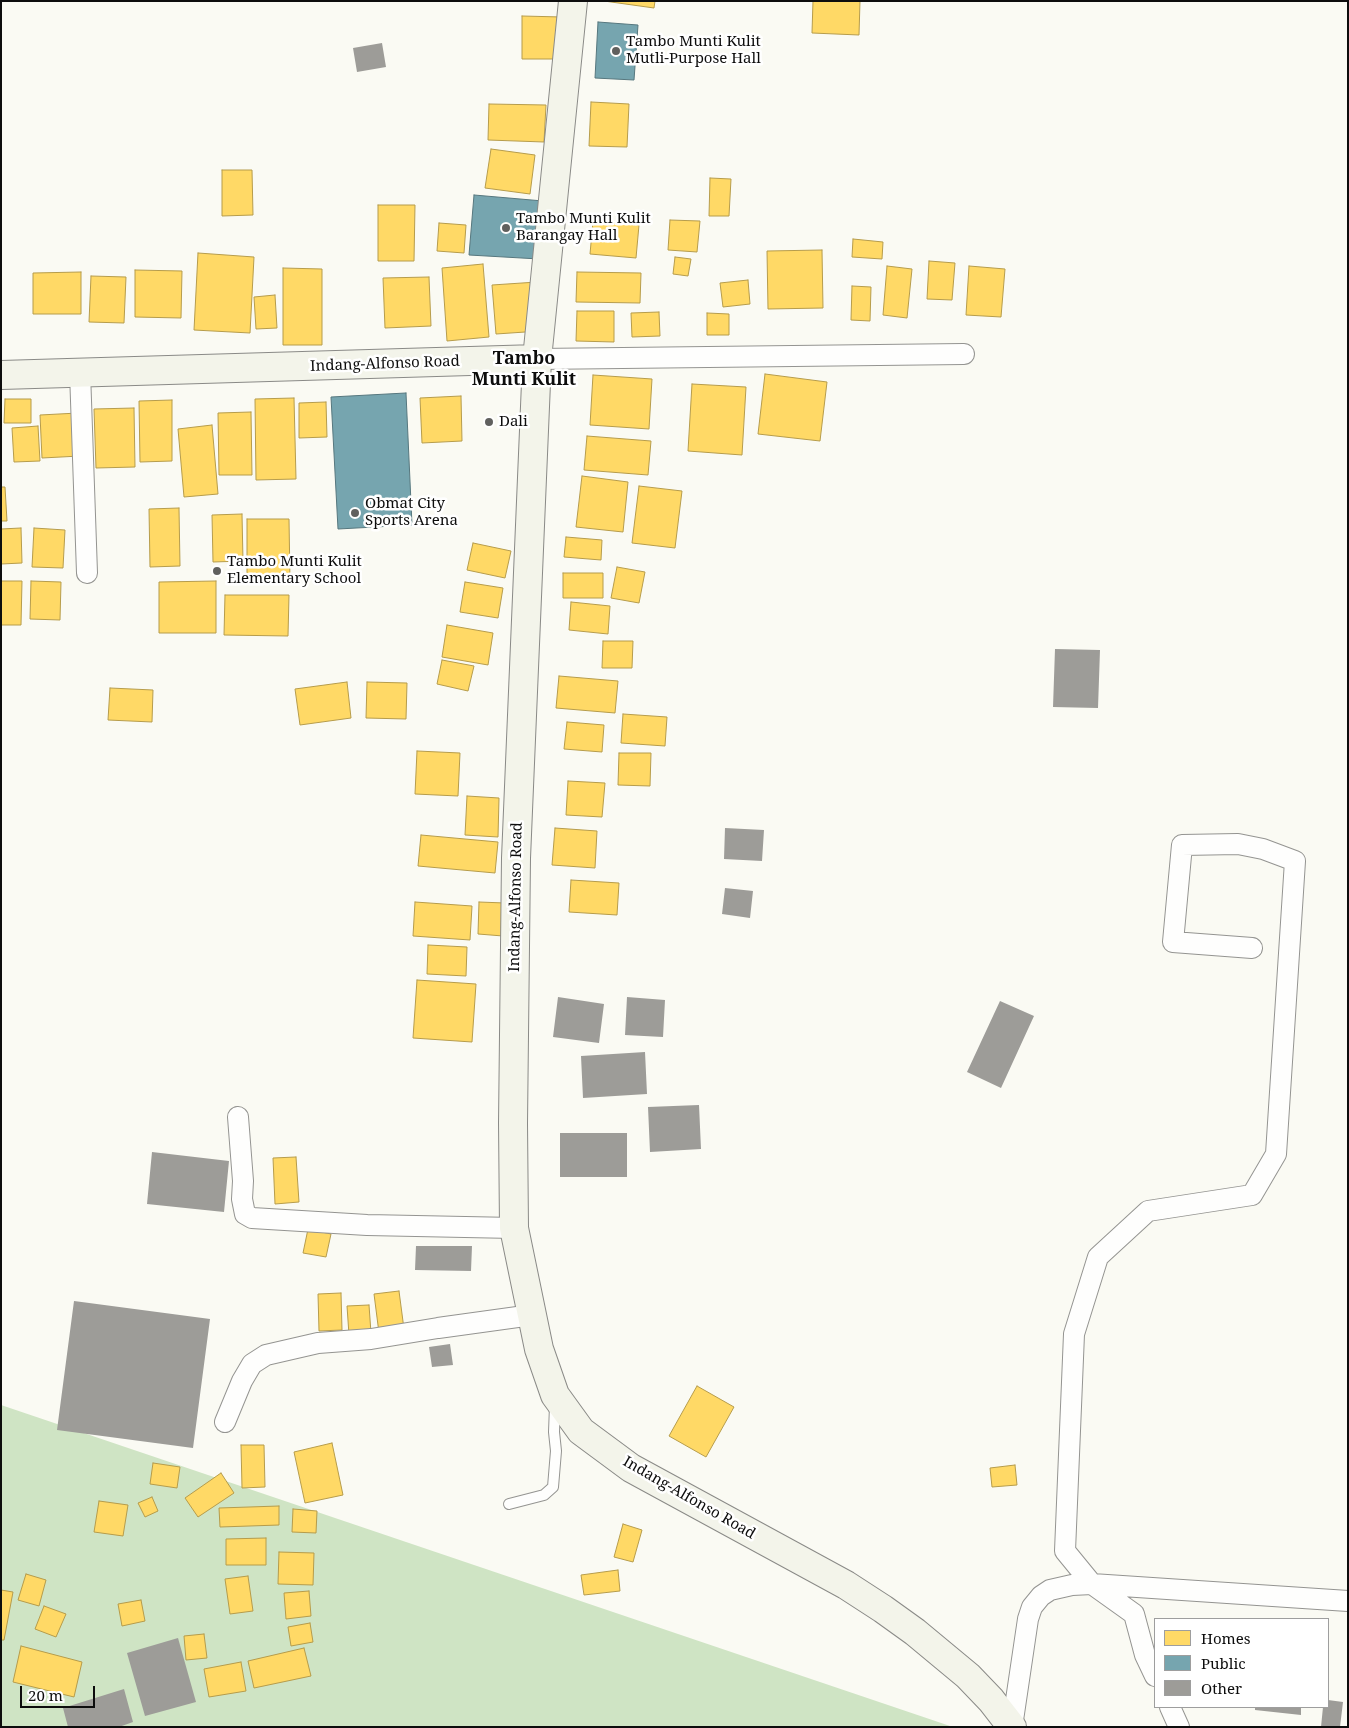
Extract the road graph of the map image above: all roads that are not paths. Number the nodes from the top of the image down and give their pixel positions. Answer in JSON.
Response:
{"nodes":[{"id":1,"x":573,"y":1,"type":"edge"},
{"id":2,"x":964,"y":354,"type":"dead end"},
{"id":3,"x":537,"y":359,"type":"junction"},
{"id":4,"x":80,"y":372,"type":"junction"},
{"id":5,"x":1,"y":375,"type":"edge"},
{"id":6,"x":87,"y":573,"type":"dead end"},
{"id":7,"x":1252,"y":948,"type":"dead end"},
{"id":8,"x":238,"y":1117,"type":"dead end"},
{"id":9,"x":514,"y":1228,"type":"junction"},
{"id":10,"x":532,"y":1315,"type":"junction"},
{"id":11,"x":555,"y":1395,"type":"junction"},
{"id":12,"x":225,"y":1422,"type":"dead end"},
{"id":13,"x":509,"y":1504,"type":"dead end"},
{"id":14,"x":1092,"y":1584,"type":"junction"},
{"id":15,"x":1348,"y":1601,"type":"edge"},
{"id":16,"x":1154,"y":1674,"type":"edge"},
{"id":17,"x":1170,"y":1708,"type":"edge"},
{"id":18,"x":1012,"y":1727,"type":"edge"},
{"id":19,"x":1179,"y":1727,"type":"edge"}],
"edges":[{"from":1,"to":3,"type":"main road"},
{"from":2,"to":3,"type":"street"},
{"from":3,"to":4,"type":"main road","name":"Indang-Alfonso Road"},
{"from":3,"to":9,"type":"main road","name":"Indang-Alfonso Road"},
{"from":4,"to":5,"type":"main road","name":"Indang-Alfonso Road"},
{"from":4,"to":6,"type":"street"},
{"from":7,"to":14,"type":"street"},
{"from":8,"to":9,"type":"street"},
{"from":9,"to":10,"type":"main road","name":"Indang-Alfonso Road"},
{"from":10,"to":11,"type":"main road","name":"Indang-Alfonso Road"},
{"from":10,"to":12,"type":"street"},
{"from":11,"to":13,"type":"lane"},
{"from":11,"to":18,"type":"main road","name":"Indang-Alfonso Road"},
{"from":14,"to":15,"type":"street"},
{"from":14,"to":16,"type":"street"},
{"from":14,"to":18,"type":"street"},
{"from":17,"to":19,"type":"street"}]}
